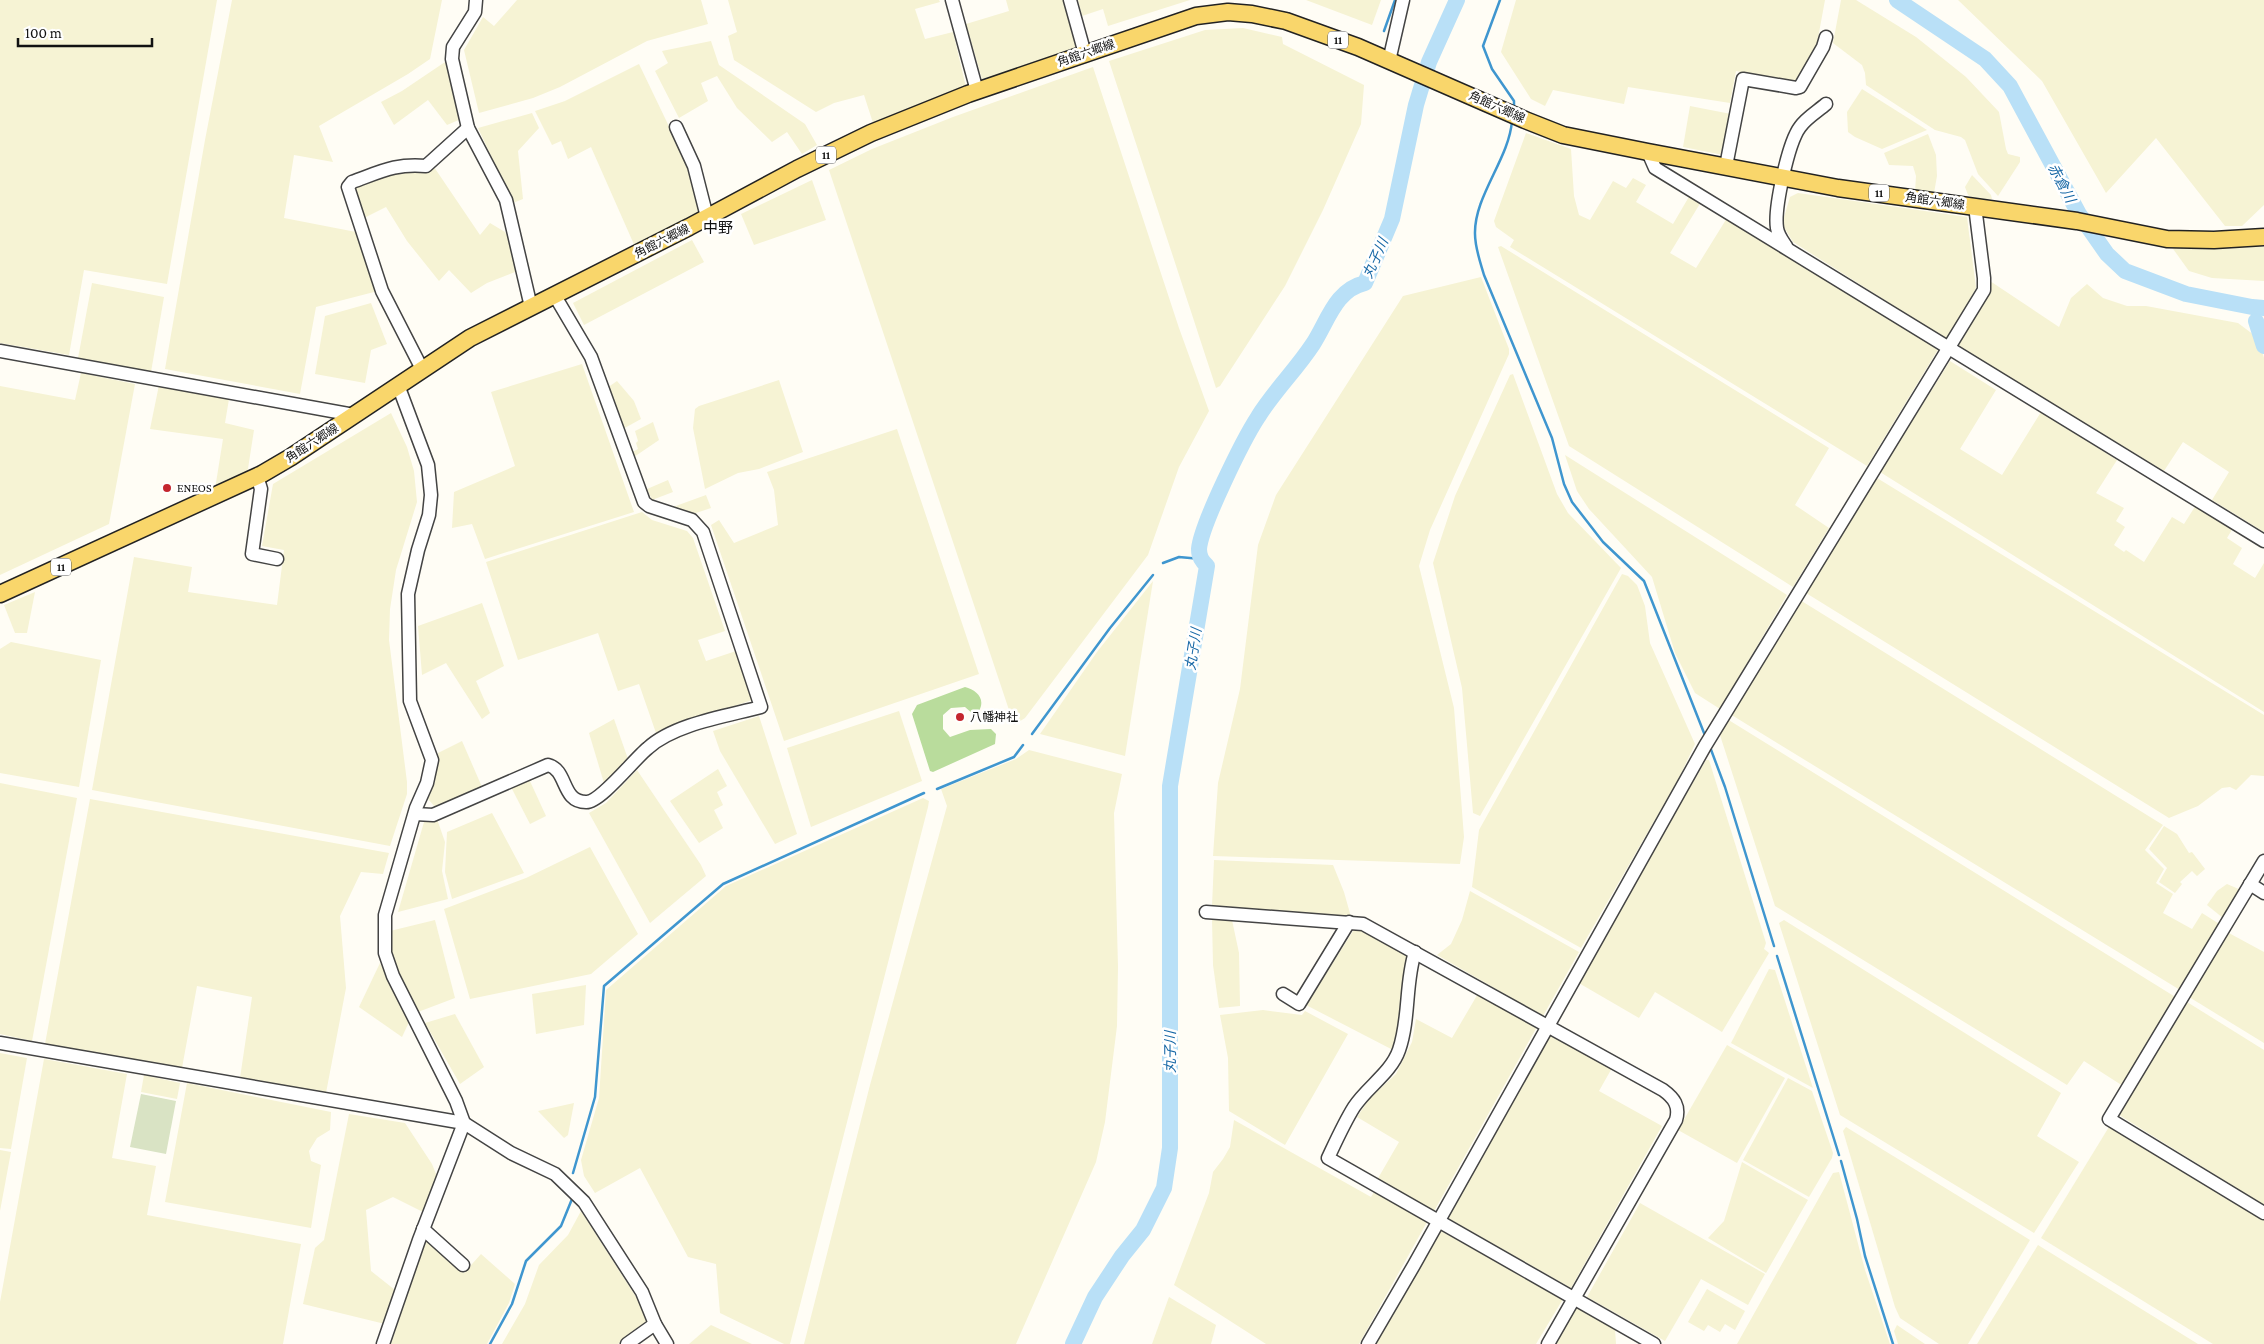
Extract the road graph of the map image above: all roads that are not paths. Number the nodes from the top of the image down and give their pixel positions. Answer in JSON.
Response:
{"nodes":[{"id":1,"x":476,"y":0,"type":"edge"},
{"id":2,"x":952,"y":0,"type":"edge"},
{"id":3,"x":1070,"y":0,"type":"edge"},
{"id":4,"x":1403,"y":0,"type":"edge"},
{"id":5,"x":1826,"y":37,"type":"dead end"},
{"id":6,"x":1085,"y":54,"type":"junction"},
{"id":7,"x":1389,"y":61,"type":"junction"},
{"id":8,"x":977,"y":91,"type":"junction"},
{"id":9,"x":1826,"y":104,"type":"dead end"},
{"id":10,"x":676,"y":127,"type":"dead end"},
{"id":11,"x":468,"y":128,"type":"junction"},
{"id":12,"x":1648,"y":152,"type":"junction"},
{"id":13,"x":1726,"y":166,"type":"junction"},
{"id":14,"x":1783,"y":178,"type":"junction"},
{"id":15,"x":1975,"y":206,"type":"junction"},
{"id":16,"x":707,"y":217,"type":"junction"},
{"id":17,"x":2264,"y":237,"type":"edge"},
{"id":18,"x":1787,"y":248,"type":"junction"},
{"id":19,"x":555,"y":296,"type":"junction"},
{"id":20,"x":532,"y":308,"type":"junction"},
{"id":21,"x":1949,"y":347,"type":"junction"},
{"id":22,"x":0,"y":350,"type":"edge"},
{"id":23,"x":422,"y":369,"type":"junction"},
{"id":24,"x":398,"y":385,"type":"junction"},
{"id":25,"x":354,"y":415,"type":"junction"},
{"id":26,"x":257,"y":476,"type":"junction"},
{"id":27,"x":2264,"y":541,"type":"edge"},
{"id":28,"x":277,"y":559,"type":"dead end"},
{"id":29,"x":0,"y":594,"type":"edge"},
{"id":30,"x":415,"y":814,"type":"junction"},
{"id":31,"x":2264,"y":861,"type":"edge"},
{"id":32,"x":2250,"y":884,"type":"junction"},
{"id":33,"x":2264,"y":893,"type":"edge"},
{"id":34,"x":1206,"y":912,"type":"dead end"},
{"id":35,"x":1349,"y":922,"type":"junction"},
{"id":36,"x":1415,"y":952,"type":"junction"},
{"id":37,"x":1283,"y":994,"type":"dead end"},
{"id":38,"x":1547,"y":1026,"type":"junction"},
{"id":39,"x":0,"y":1043,"type":"edge"},
{"id":40,"x":464,"y":1123,"type":"junction"},
{"id":41,"x":2264,"y":1213,"type":"edge"},
{"id":42,"x":1437,"y":1221,"type":"junction"},
{"id":43,"x":423,"y":1229,"type":"junction"},
{"id":44,"x":463,"y":1265,"type":"dead end"},
{"id":45,"x":1574,"y":1298,"type":"junction"},
{"id":46,"x":654,"y":1324,"type":"junction"},
{"id":47,"x":383,"y":1344,"type":"edge"},
{"id":48,"x":627,"y":1344,"type":"edge"},
{"id":49,"x":668,"y":1344,"type":"edge"},
{"id":50,"x":1368,"y":1344,"type":"edge"},
{"id":51,"x":1548,"y":1344,"type":"edge"},
{"id":52,"x":1654,"y":1344,"type":"edge"}],
"edges":[{"from":1,"to":11,"type":"street"},
{"from":2,"to":8,"type":"street"},
{"from":3,"to":6,"type":"street"},
{"from":4,"to":7,"type":"street"},
{"from":5,"to":13,"type":"street"},
{"from":6,"to":7,"type":"main road","name":"角館六郷線","number":"11"},
{"from":6,"to":8,"type":"main road","name":"角館六郷線","number":"11"},
{"from":7,"to":12,"type":"main road","name":"角館六郷線","number":"11"},
{"from":8,"to":16,"type":"main road","name":"角館六郷線","number":"11"},
{"from":9,"to":14,"type":"street"},
{"from":10,"to":16,"type":"street"},
{"from":11,"to":20,"type":"street"},
{"from":11,"to":23,"type":"street"},
{"from":12,"to":13,"type":"main road","name":"角館六郷線","number":"11"},
{"from":12,"to":18,"type":"street"},
{"from":13,"to":14,"type":"main road","name":"角館六郷線","number":"11"},
{"from":14,"to":15,"type":"main road","name":"角館六郷線","number":"11"},
{"from":14,"to":18,"type":"street"},
{"from":15,"to":17,"type":"main road","name":"角館六郷線","number":"11"},
{"from":15,"to":21,"type":"street"},
{"from":16,"to":19,"type":"main road","name":"角館六郷線","number":"11"},
{"from":18,"to":21,"type":"street"},
{"from":19,"to":20,"type":"main road","name":"角館六郷線","number":"11"},
{"from":19,"to":30,"type":"street"},
{"from":20,"to":23,"type":"main road","name":"角館六郷線","number":"11"},
{"from":21,"to":27,"type":"street"},
{"from":21,"to":38,"type":"street"},
{"from":22,"to":25,"type":"street"},
{"from":23,"to":24,"type":"main road","name":"角館六郷線","number":"11"},
{"from":24,"to":25,"type":"main road","name":"角館六郷線","number":"11"},
{"from":24,"to":30,"type":"street"},
{"from":25,"to":26,"type":"main road","name":"角館六郷線","number":"11"},
{"from":26,"to":28,"type":"street"},
{"from":26,"to":29,"type":"main road","name":"角館六郷線","number":"11"},
{"from":30,"to":40,"type":"street"},
{"from":31,"to":32,"type":"street"},
{"from":32,"to":33,"type":"street"},
{"from":32,"to":41,"type":"street"},
{"from":34,"to":35,"type":"street"},
{"from":35,"to":36,"type":"street"},
{"from":35,"to":37,"type":"street"},
{"from":36,"to":38,"type":"street"},
{"from":36,"to":42,"type":"street"},
{"from":38,"to":42,"type":"street"},
{"from":38,"to":45,"type":"street"},
{"from":39,"to":40,"type":"street"},
{"from":40,"to":43,"type":"street"},
{"from":40,"to":46,"type":"street"},
{"from":42,"to":45,"type":"street"},
{"from":42,"to":50,"type":"street"},
{"from":43,"to":44,"type":"street"},
{"from":43,"to":47,"type":"street"},
{"from":45,"to":51,"type":"street"},
{"from":45,"to":52,"type":"street"},
{"from":46,"to":48,"type":"street"},
{"from":46,"to":49,"type":"street"}]}
